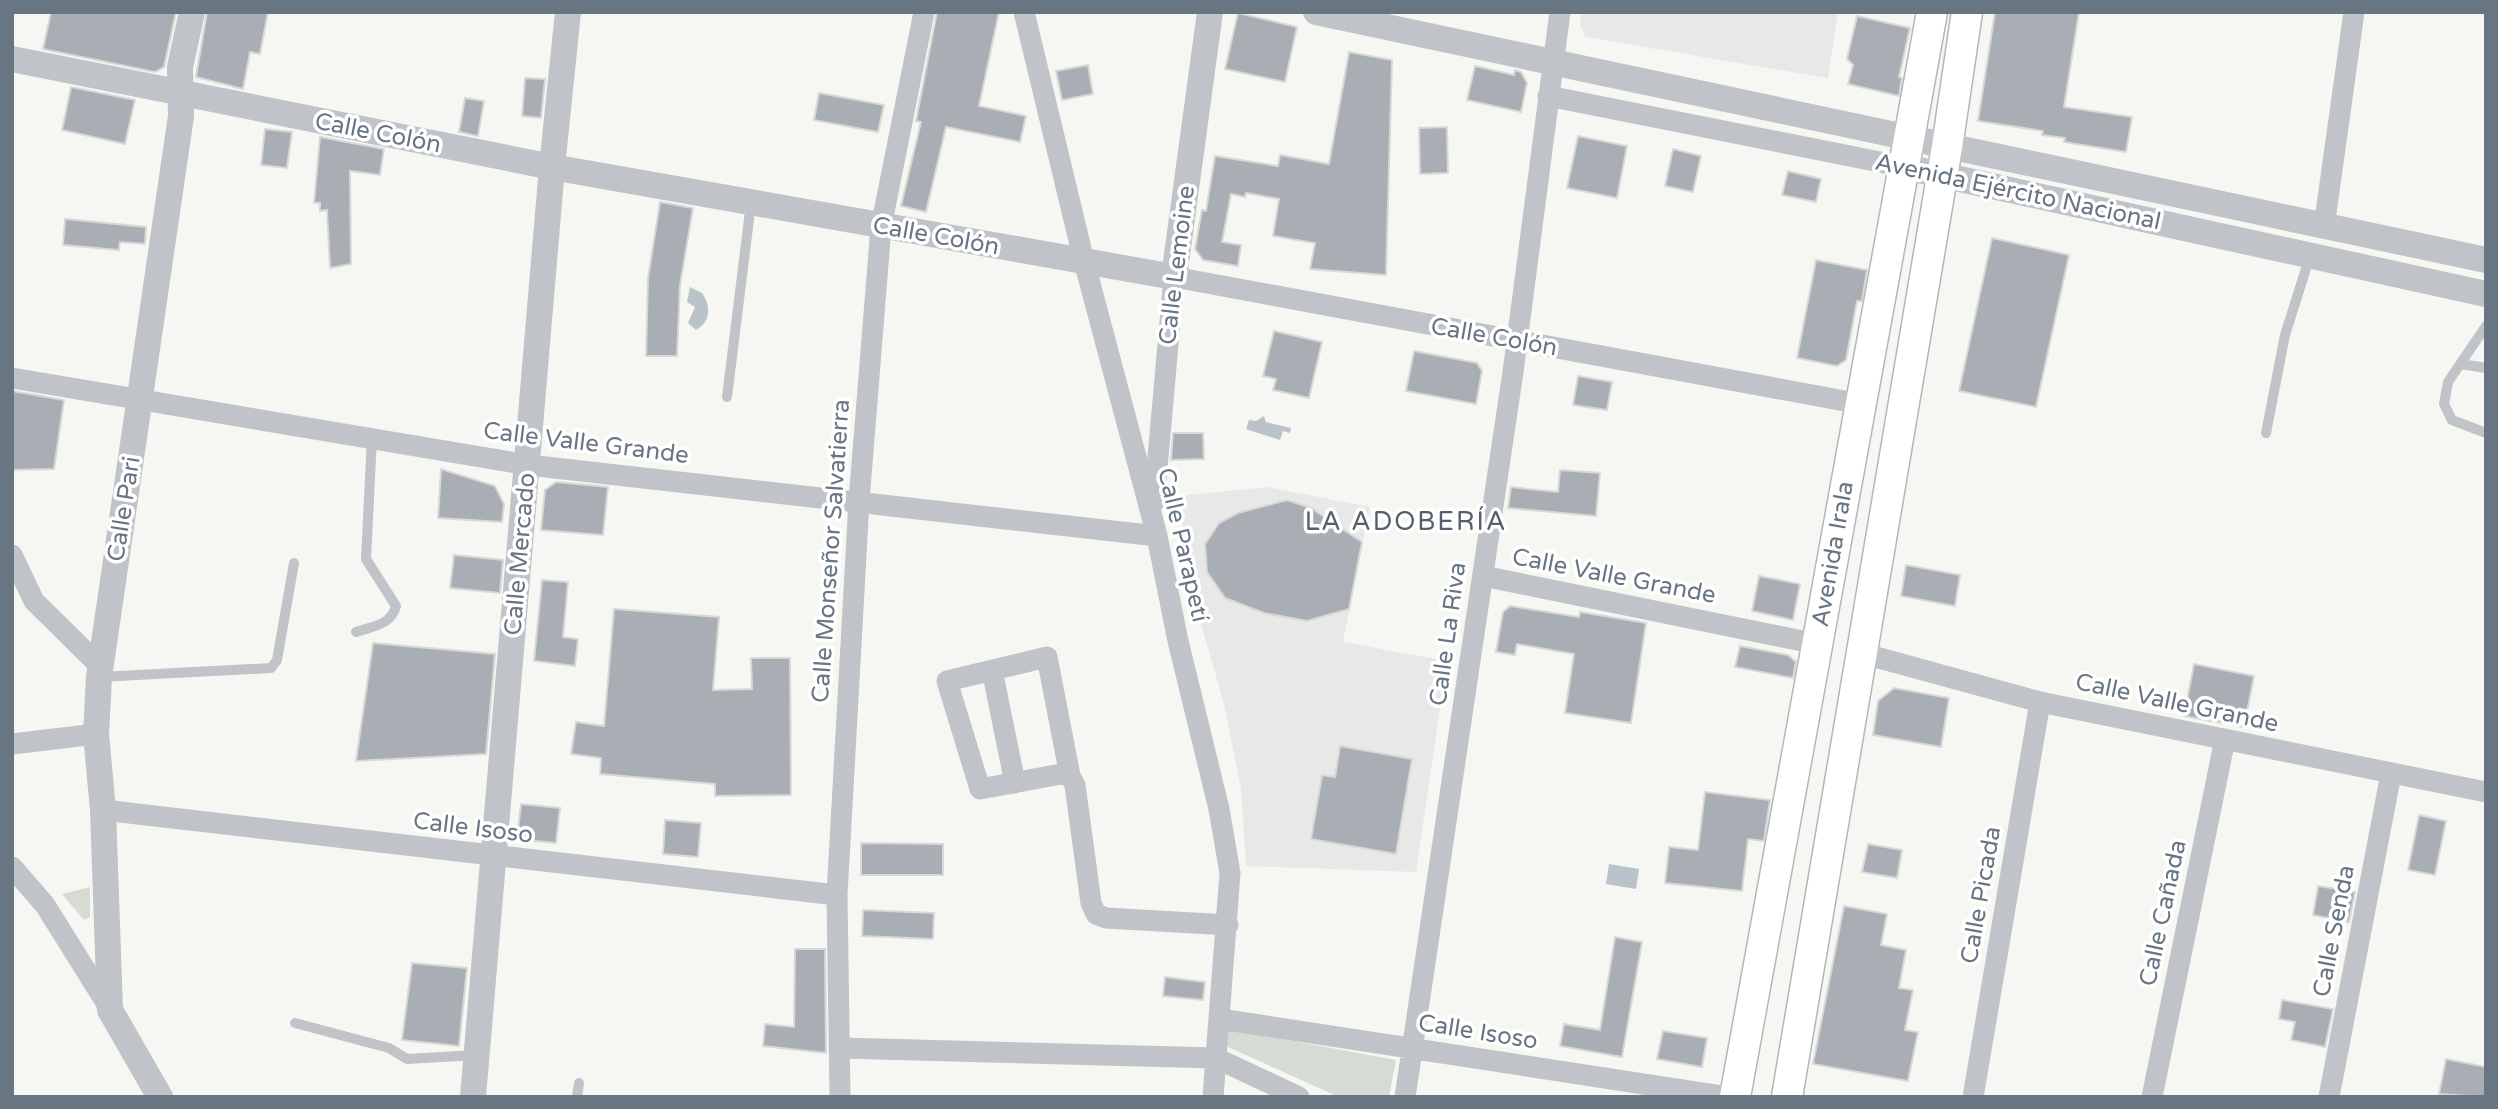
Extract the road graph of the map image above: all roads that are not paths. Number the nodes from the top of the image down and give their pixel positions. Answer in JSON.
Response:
{"nodes":[{"id":1,"x":192,"y":12,"type":"edge"},
{"id":2,"x":568,"y":12,"type":"edge"},
{"id":3,"x":924,"y":12,"type":"edge"},
{"id":4,"x":1024,"y":12,"type":"edge"},
{"id":5,"x":1210,"y":12,"type":"edge"},
{"id":6,"x":1316,"y":12,"type":"edge"},
{"id":7,"x":1560,"y":12,"type":"edge"},
{"id":8,"x":1933,"y":12,"type":"edge"},
{"id":9,"x":1967,"y":12,"type":"edge"},
{"id":10,"x":2354,"y":12,"type":"edge"},
{"id":11,"x":12,"y":60,"type":"edge"},
{"id":12,"x":1553,"y":64,"type":"junction"},
{"id":13,"x":179,"y":94,"type":"junction"},
{"id":14,"x":1548,"y":96,"type":"junction"},
{"id":15,"x":1908,"y":153,"type":"junction"},
{"id":16,"x":1944,"y":161,"type":"junction"},
{"id":17,"x":552,"y":167,"type":"junction"},
{"id":18,"x":751,"y":203,"type":"junction"},
{"id":19,"x":881,"y":227,"type":"junction"},
{"id":20,"x":2323,"y":227,"type":"junction"},
{"id":21,"x":2313,"y":257,"type":"junction"},
{"id":22,"x":2486,"y":260,"type":"edge"},
{"id":23,"x":1084,"y":261,"type":"junction"},
{"id":24,"x":1174,"y":277,"type":"junction"},
{"id":25,"x":2486,"y":293,"type":"edge"},
{"id":26,"x":2486,"y":326,"type":"edge"},
{"id":27,"x":1518,"y":341,"type":"junction"},
{"id":28,"x":2461,"y":364,"type":"junction"},
{"id":29,"x":2486,"y":368,"type":"edge"},
{"id":30,"x":12,"y":378,"type":"edge"},
{"id":31,"x":727,"y":397,"type":"dead end"},
{"id":32,"x":141,"y":398,"type":"junction"},
{"id":33,"x":1861,"y":404,"type":"junction"},
{"id":34,"x":2266,"y":433,"type":"dead end"},
{"id":35,"x":2486,"y":433,"type":"edge"},
{"id":36,"x":372,"y":438,"type":"junction"},
{"id":37,"x":528,"y":465,"type":"junction"},
{"id":38,"x":859,"y":501,"type":"junction"},
{"id":39,"x":1154,"y":527,"type":"junction"},
{"id":40,"x":12,"y":555,"type":"edge"},
{"id":41,"x":294,"y":563,"type":"dead end"},
{"id":42,"x":1483,"y":576,"type":"junction"},
{"id":43,"x":356,"y":632,"type":"dead end"},
{"id":44,"x":1817,"y":644,"type":"junction"},
{"id":45,"x":1861,"y":653,"type":"junction"},
{"id":46,"x":992,"y":670,"type":"junction"},
{"id":47,"x":100,"y":672,"type":"junction"},
{"id":48,"x":2040,"y":702,"type":"junction"},
{"id":49,"x":96,"y":734,"type":"junction"},
{"id":50,"x":2225,"y":739,"type":"junction"},
{"id":51,"x":12,"y":744,"type":"edge"},
{"id":52,"x":2391,"y":774,"type":"junction"},
{"id":53,"x":1070,"y":776,"type":"junction"},
{"id":54,"x":1015,"y":783,"type":"junction"},
{"id":55,"x":2486,"y":792,"type":"edge"},
{"id":56,"x":103,"y":810,"type":"junction"},
{"id":57,"x":492,"y":857,"type":"junction"},
{"id":58,"x":12,"y":867,"type":"edge"},
{"id":59,"x":837,"y":895,"type":"junction"},
{"id":60,"x":1228,"y":925,"type":"junction"},
{"id":61,"x":110,"y":1010,"type":"junction"},
{"id":62,"x":1220,"y":1019,"type":"junction"},
{"id":63,"x":295,"y":1023,"type":"dead end"},
{"id":64,"x":841,"y":1048,"type":"junction"},
{"id":65,"x":1413,"y":1048,"type":"junction"},
{"id":66,"x":477,"y":1055,"type":"junction"},
{"id":67,"x":1216,"y":1058,"type":"junction"},
{"id":68,"x":579,"y":1083,"type":"dead end"},
{"id":69,"x":160,"y":1097,"type":"edge"},
{"id":70,"x":473,"y":1097,"type":"edge"},
{"id":71,"x":577,"y":1097,"type":"edge"},
{"id":72,"x":841,"y":1097,"type":"edge"},
{"id":73,"x":1213,"y":1097,"type":"edge"},
{"id":74,"x":1299,"y":1097,"type":"edge"},
{"id":75,"x":1405,"y":1097,"type":"edge"},
{"id":76,"x":1728,"y":1097,"type":"edge"},
{"id":77,"x":1735,"y":1097,"type":"edge"},
{"id":78,"x":1787,"y":1097,"type":"edge"},
{"id":79,"x":1973,"y":1097,"type":"edge"},
{"id":80,"x":2152,"y":1097,"type":"edge"},
{"id":81,"x":2329,"y":1097,"type":"edge"}],
"edges":[{"from":1,"to":13,"type":"street","name":"Calle Pari"},
{"from":2,"to":17,"type":"street","name":"Calle Mercado"},
{"from":3,"to":19,"type":"street","name":"Calle Monseñor Salvatierra"},
{"from":4,"to":23,"type":"street","name":"Calle Parapetí"},
{"from":5,"to":24,"type":"street","name":"Calle Lemoine"},
{"from":6,"to":12,"type":"street","name":"Avenida Ejército Nacional"},
{"from":7,"to":12,"type":"street","name":"Calle La Riva"},
{"from":8,"to":15,"type":"main road","name":"Avenida Irala"},
{"from":9,"to":16,"type":"main road","name":"Avenida Irala"},
{"from":10,"to":20,"type":"street"},
{"from":11,"to":13,"type":"street","name":"Calle Colón"},
{"from":12,"to":14,"type":"street","name":"Calle La Riva"},
{"from":12,"to":15,"type":"street","name":"Avenida Ejército Nacional"},
{"from":13,"to":17,"type":"street","name":"Calle Colón"},
{"from":13,"to":32,"type":"street","name":"Calle Pari"},
{"from":14,"to":15,"type":"street","name":"Avenida Ejército Nacional"},
{"from":14,"to":27,"type":"street","name":"Calle La Riva"},
{"from":15,"to":16,"type":"street","name":"Avenida Ejército Nacional"},
{"from":15,"to":33,"type":"main road","name":"Avenida Irala"},
{"from":16,"to":20,"type":"street","name":"Avenida Ejército Nacional"},
{"from":16,"to":21,"type":"street","name":"Avenida Ejército Nacional"},
{"from":16,"to":45,"type":"main road","name":"Avenida Irala"},
{"from":17,"to":18,"type":"street","name":"Calle Colón"},
{"from":17,"to":37,"type":"street","name":"Calle Mercado"},
{"from":18,"to":19,"type":"street","name":"Calle Colón"},
{"from":18,"to":31,"type":"lane"},
{"from":19,"to":23,"type":"street","name":"Calle Colón"},
{"from":19,"to":38,"type":"street","name":"Calle Monseñor Salvatierra"},
{"from":20,"to":21,"type":"street"},
{"from":20,"to":21,"type":"street"},
{"from":20,"to":22,"type":"street","name":"Avenida Ejército Nacional"},
{"from":21,"to":25,"type":"street","name":"Avenida Ejército Nacional"},
{"from":21,"to":34,"type":"lane"},
{"from":23,"to":24,"type":"street","name":"Calle Colón"},
{"from":23,"to":39,"type":"street","name":"Calle Parapetí"},
{"from":24,"to":27,"type":"street","name":"Calle Colón"},
{"from":24,"to":39,"type":"street","name":"Calle Lemoine"},
{"from":26,"to":28,"type":"lane"},
{"from":27,"to":33,"type":"street","name":"Calle Colón"},
{"from":27,"to":42,"type":"street","name":"Calle La Riva"},
{"from":28,"to":29,"type":"lane"},
{"from":28,"to":35,"type":"lane"},
{"from":30,"to":32,"type":"street","name":"Calle Valle Grande"},
{"from":32,"to":36,"type":"street","name":"Calle Valle Grande"},
{"from":32,"to":47,"type":"street","name":"Calle Pari"},
{"from":33,"to":44,"type":"main road","name":"Avenida Irala"},
{"from":36,"to":37,"type":"street","name":"Calle Valle Grande"},
{"from":36,"to":43,"type":"lane"},
{"from":37,"to":38,"type":"street","name":"Calle Valle Grande"},
{"from":37,"to":57,"type":"street","name":"Calle Mercado"},
{"from":38,"to":39,"type":"street","name":"Calle Valle Grande"},
{"from":38,"to":59,"type":"street","name":"Calle Monseñor Salvatierra"},
{"from":39,"to":60,"type":"street","name":"Calle Parapetí"},
{"from":40,"to":47,"type":"street"},
{"from":41,"to":47,"type":"lane"},
{"from":42,"to":44,"type":"street","name":"Calle Valle Grande"},
{"from":42,"to":65,"type":"street","name":"Calle La Riva"},
{"from":44,"to":77,"type":"main road","name":"Avenida Irala"},
{"from":45,"to":48,"type":"street","name":"Calle Valle Grande"},
{"from":45,"to":78,"type":"main road","name":"Avenida Irala"},
{"from":46,"to":53,"type":"street"},
{"from":46,"to":54,"type":"street"},
{"from":46,"to":54,"type":"street"},
{"from":47,"to":49,"type":"street","name":"Calle Pari"},
{"from":48,"to":50,"type":"street","name":"Calle Valle Grande"},
{"from":48,"to":79,"type":"street","name":"Calle Picada"},
{"from":49,"to":51,"type":"street"},
{"from":49,"to":56,"type":"street","name":"Calle Pari"},
{"from":50,"to":52,"type":"street","name":"Calle Valle Grande"},
{"from":50,"to":80,"type":"street","name":"Calle Cañada"},
{"from":52,"to":55,"type":"street","name":"Calle Valle Grande"},
{"from":52,"to":81,"type":"street","name":"Calle Senda"},
{"from":53,"to":54,"type":"street"},
{"from":53,"to":60,"type":"street"},
{"from":56,"to":57,"type":"street","name":"Calle Isoso"},
{"from":56,"to":61,"type":"street","name":"Calle Pari"},
{"from":57,"to":59,"type":"street","name":"Calle Isoso"},
{"from":57,"to":66,"type":"street","name":"Calle Mercado"},
{"from":58,"to":61,"type":"street"},
{"from":59,"to":64,"type":"street","name":"Calle Monseñor Salvatierra"},
{"from":60,"to":62,"type":"street","name":"Calle Parapetí"},
{"from":61,"to":69,"type":"street"},
{"from":62,"to":65,"type":"street","name":"Calle Isoso"},
{"from":62,"to":67,"type":"street","name":"Calle Parapetí"},
{"from":63,"to":66,"type":"lane"},
{"from":64,"to":67,"type":"street"},
{"from":64,"to":72,"type":"street","name":"Calle Monseñor Salvatierra"},
{"from":65,"to":75,"type":"street","name":"Calle La Riva"},
{"from":65,"to":76,"type":"street","name":"Calle Isoso"},
{"from":66,"to":70,"type":"street","name":"Calle Mercado"},
{"from":67,"to":73,"type":"street","name":"Calle Parapetí"},
{"from":67,"to":74,"type":"street"},
{"from":68,"to":71,"type":"lane"}]}
